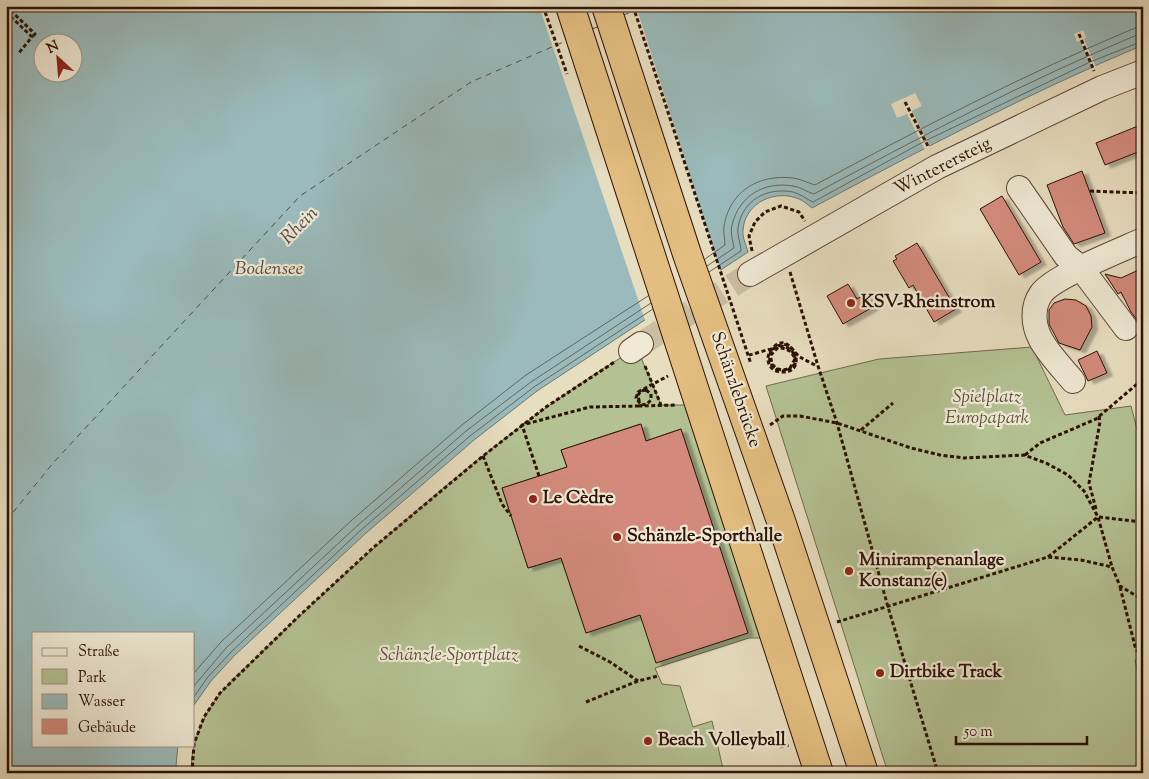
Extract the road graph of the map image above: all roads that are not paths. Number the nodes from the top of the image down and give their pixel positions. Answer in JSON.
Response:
{"nodes":[{"id":1,"x":570,"y":6,"type":"edge"},
{"id":2,"x":606,"y":6,"type":"edge"},
{"id":3,"x":1143,"y":72,"type":"edge"},
{"id":4,"x":1019,"y":188,"type":"dead end"},
{"id":5,"x":1143,"y":240,"type":"edge"},
{"id":6,"x":1081,"y":268,"type":"junction"},
{"id":7,"x":756,"y":271,"type":"tunnel mouth"},
{"id":8,"x":1126,"y":328,"type":"dead end"},
{"id":9,"x":1073,"y":381,"type":"dead end"},
{"id":10,"x":819,"y":773,"type":"edge"},
{"id":11,"x":864,"y":773,"type":"edge"}],
"edges":[{"from":1,"to":10,"type":"main road","bridge":true},
{"from":2,"to":11,"type":"main road","name":"Schänzlebrücke","bridge":true},
{"from":3,"to":7,"type":"street","name":"Winterersteig"},
{"from":4,"to":6,"type":"street"},
{"from":5,"to":6,"type":"street"},
{"from":6,"to":8,"type":"street"},
{"from":6,"to":9,"type":"street"}]}
